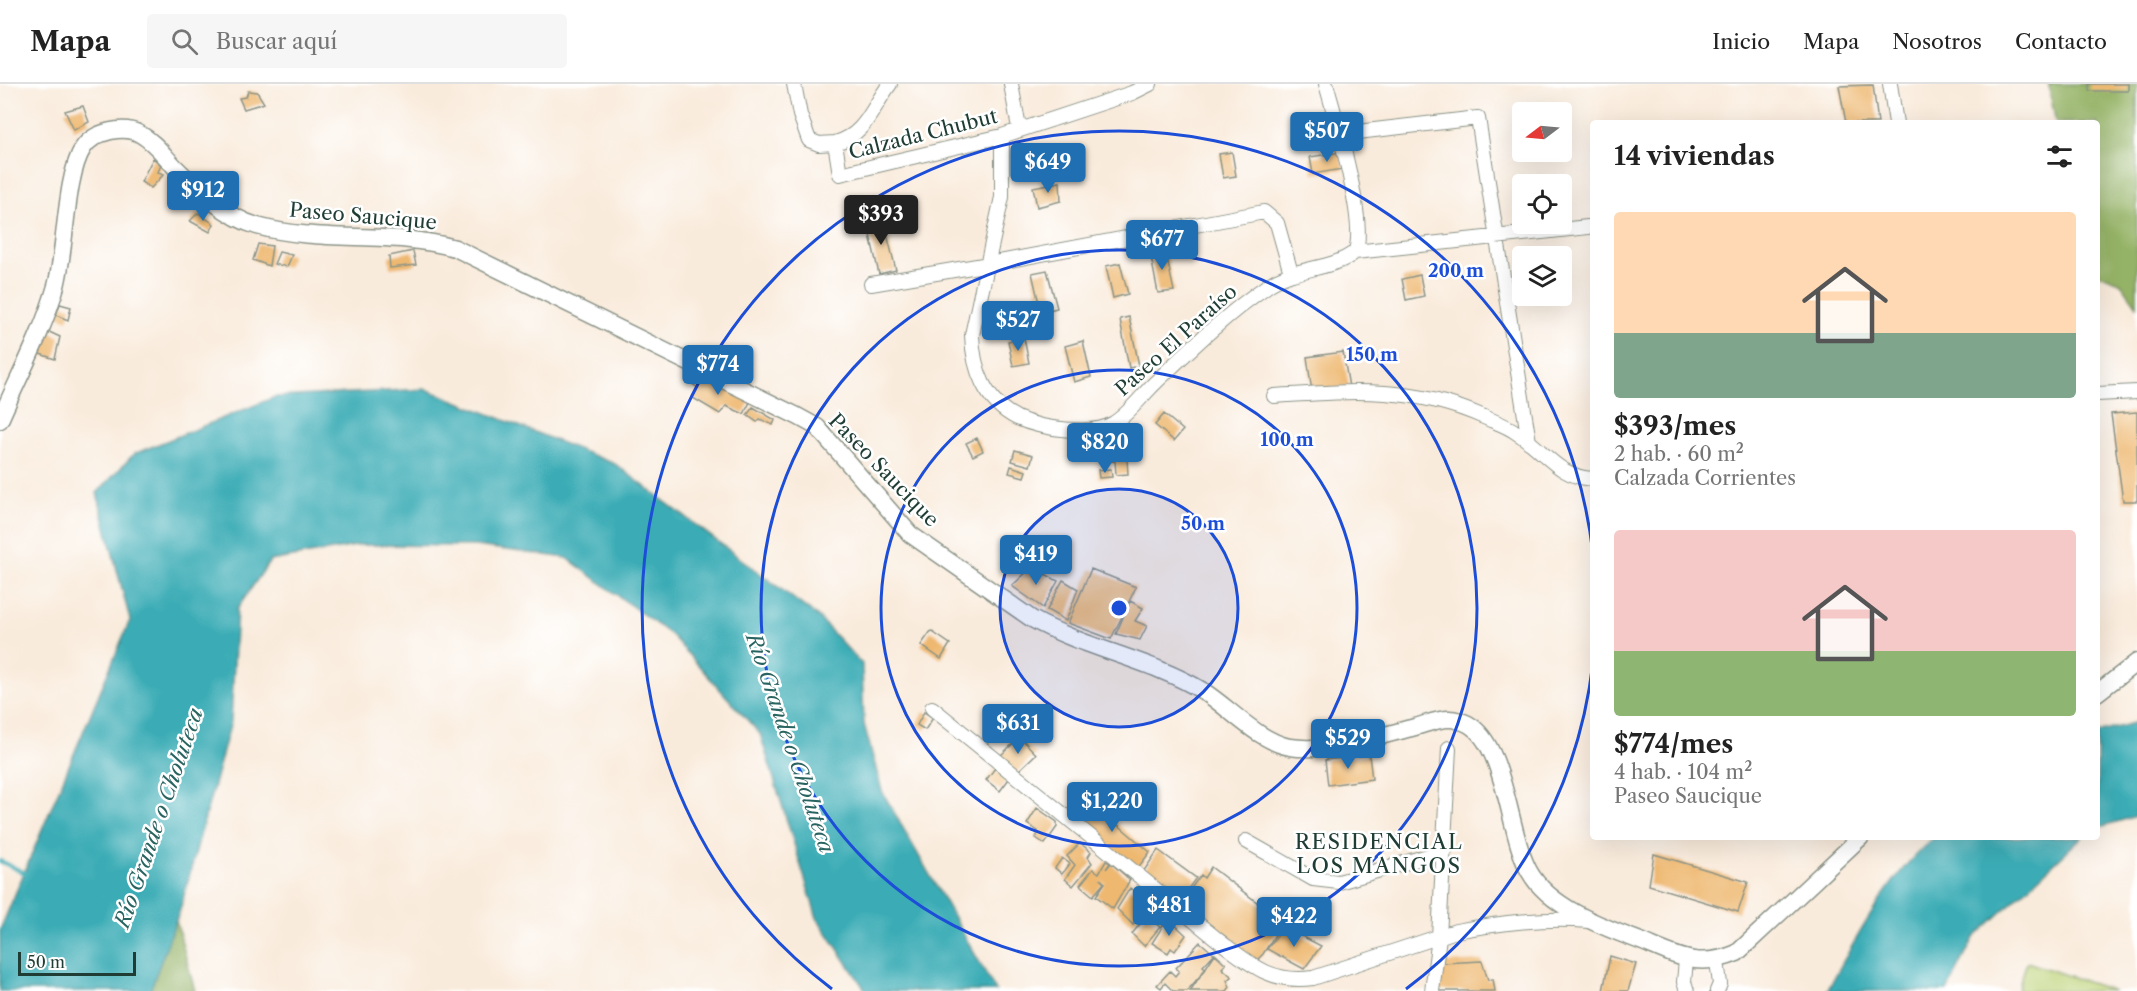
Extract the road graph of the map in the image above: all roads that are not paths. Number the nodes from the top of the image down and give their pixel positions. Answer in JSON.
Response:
{"nodes":[{"id":1,"x":794,"y":84,"type":"edge"},
{"id":2,"x":890,"y":84,"type":"edge"},
{"id":3,"x":1011,"y":84,"type":"edge"},
{"id":4,"x":1150,"y":84,"type":"edge"},
{"id":5,"x":1326,"y":84,"type":"edge"},
{"id":6,"x":1890,"y":84,"type":"edge"},
{"id":7,"x":879,"y":90,"type":"edge"},
{"id":8,"x":1896,"y":120,"type":"edge"},
{"id":9,"x":1019,"y":128,"type":"junction"},
{"id":10,"x":1340,"y":134,"type":"junction"},
{"id":11,"x":1002,"y":136,"type":"junction"},
{"id":12,"x":835,"y":143,"type":"junction"},
{"id":13,"x":1588,"y":227,"type":"dead end"},
{"id":14,"x":1497,"y":237,"type":"junction"},
{"id":15,"x":1354,"y":252,"type":"junction"},
{"id":16,"x":989,"y":264,"type":"junction"},
{"id":17,"x":1291,"y":273,"type":"junction"},
{"id":18,"x":871,"y":284,"type":"dead end"},
{"id":19,"x":2137,"y":392,"type":"edge"},
{"id":20,"x":2100,"y":394,"type":"edge"},
{"id":21,"x":1274,"y":396,"type":"dead end"},
{"id":22,"x":0,"y":420,"type":"edge"},
{"id":23,"x":1528,"y":442,"type":"junction"},
{"id":24,"x":1590,"y":479,"type":"edge"},
{"id":25,"x":2137,"y":662,"type":"edge"},
{"id":26,"x":2100,"y":691,"type":"edge"},
{"id":27,"x":932,"y":708,"type":"dead end"},
{"id":28,"x":1449,"y":748,"type":"dead end"},
{"id":29,"x":1859,"y":840,"type":"edge"},
{"id":30,"x":1246,"y":841,"type":"dead end"},
{"id":31,"x":1444,"y":851,"type":"junction"},
{"id":32,"x":1590,"y":921,"type":"junction"},
{"id":33,"x":1439,"y":937,"type":"junction"},
{"id":34,"x":1686,"y":960,"type":"junction"},
{"id":35,"x":1717,"y":961,"type":"junction"},
{"id":36,"x":1294,"y":986,"type":"edge"},
{"id":37,"x":1432,"y":991,"type":"edge"},
{"id":38,"x":1687,"y":991,"type":"edge"},
{"id":39,"x":1718,"y":991,"type":"edge"}],
"edges":[{"from":1,"to":12,"type":"street"},
{"from":2,"to":7,"type":"street"},
{"from":3,"to":9,"type":"street"},
{"from":4,"to":9,"type":"street","name":"Calzada Chubut"},
{"from":5,"to":10,"type":"street"},
{"from":6,"to":8,"type":"street"},
{"from":7,"to":12,"type":"street"},
{"from":9,"to":11,"type":"street","name":"Calzada Chubut"},
{"from":10,"to":14,"type":"street"},
{"from":10,"to":15,"type":"street"},
{"from":11,"to":12,"type":"street","name":"Calzada Chubut"},
{"from":11,"to":16,"type":"street","name":"Paseo El Paraíso"},
{"from":13,"to":14,"type":"street","name":"Paseo El Paraíso"},
{"from":14,"to":15,"type":"street","name":"Paseo El Paraíso"},
{"from":14,"to":23,"type":"street"},
{"from":15,"to":17,"type":"street","name":"Paseo El Paraíso"},
{"from":16,"to":17,"type":"street"},
{"from":16,"to":17,"type":"street","name":"Paseo El Paraíso"},
{"from":16,"to":18,"type":"street"},
{"from":19,"to":20,"type":"street"},
{"from":21,"to":23,"type":"street"},
{"from":22,"to":32,"type":"street","name":"Paseo Saucique"},
{"from":23,"to":24,"type":"street"},
{"from":25,"to":26,"type":"street"},
{"from":27,"to":36,"type":"street"},
{"from":28,"to":31,"type":"street"},
{"from":29,"to":35,"type":"street"},
{"from":30,"to":31,"type":"street"},
{"from":31,"to":33,"type":"street"},
{"from":32,"to":33,"type":"street"},
{"from":32,"to":34,"type":"street","name":"Paseo Saucique"},
{"from":33,"to":36,"type":"street"},
{"from":33,"to":37,"type":"street"},
{"from":34,"to":35,"type":"street","name":"Paseo Saucique"},
{"from":34,"to":38,"type":"street"},
{"from":35,"to":39,"type":"street"}]}
